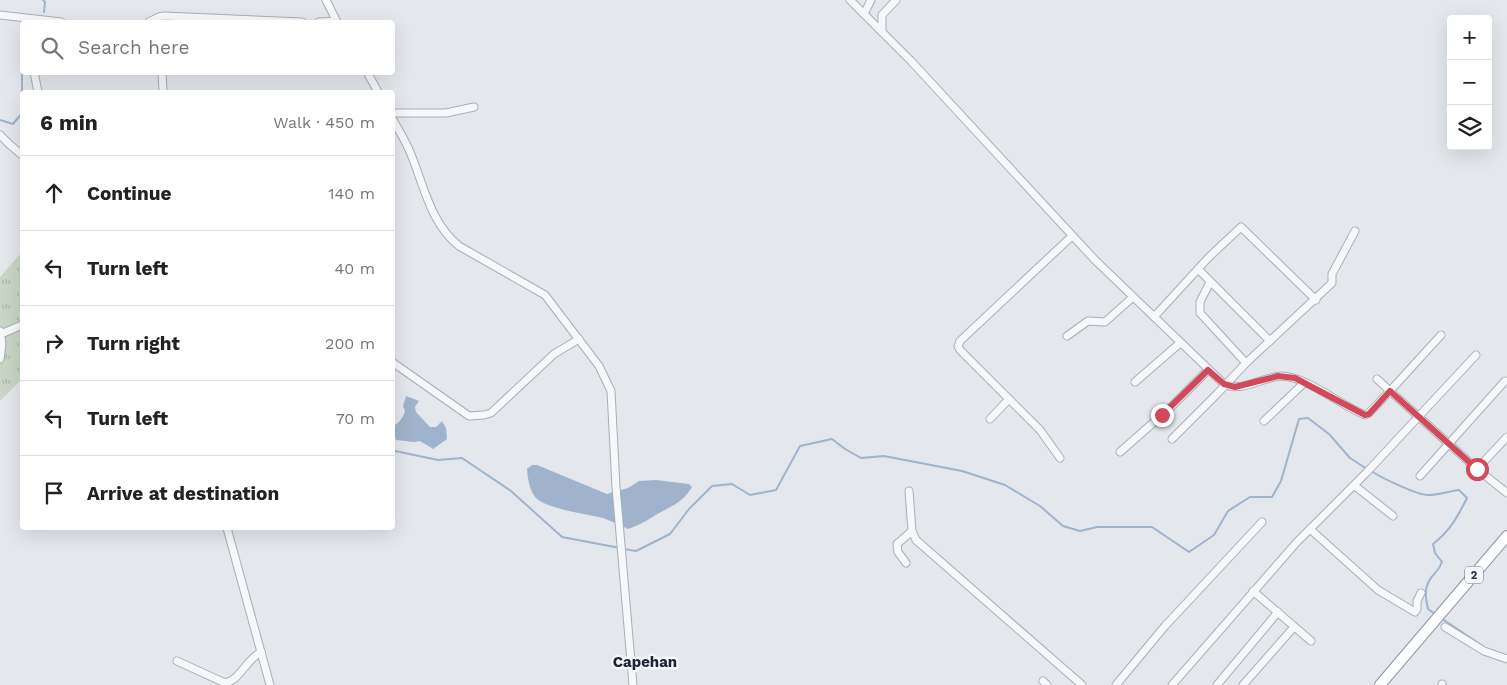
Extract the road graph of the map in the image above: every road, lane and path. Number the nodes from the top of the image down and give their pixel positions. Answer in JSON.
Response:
{"nodes":[{"id":1,"x":326,"y":0,"type":"edge"},
{"id":2,"x":850,"y":0,"type":"edge"},
{"id":3,"x":871,"y":0,"type":"edge"},
{"id":4,"x":896,"y":0,"type":"edge"},
{"id":5,"x":864,"y":14,"type":"junction"},
{"id":6,"x":0,"y":15,"type":"edge"},
{"id":7,"x":882,"y":15,"type":"junction"},
{"id":8,"x":28,"y":20,"type":"edge"},
{"id":9,"x":154,"y":20,"type":"edge"},
{"id":10,"x":256,"y":20,"type":"edge"},
{"id":11,"x":336,"y":20,"type":"edge"},
{"id":12,"x":870,"y":20,"type":"junction"},
{"id":13,"x":882,"y":32,"type":"junction"},
{"id":14,"x":35,"y":75,"type":"edge"},
{"id":15,"x":162,"y":75,"type":"edge"},
{"id":16,"x":369,"y":75,"type":"edge"},
{"id":17,"x":38,"y":90,"type":"edge"},
{"id":18,"x":163,"y":90,"type":"edge"},
{"id":19,"x":377,"y":90,"type":"edge"},
{"id":20,"x":474,"y":107,"type":"dead end"},
{"id":21,"x":395,"y":113,"type":"edge"},
{"id":22,"x":395,"y":124,"type":"edge"},
{"id":23,"x":0,"y":135,"type":"edge"},
{"id":24,"x":20,"y":153,"type":"edge"},
{"id":25,"x":1355,"y":231,"type":"dead end"},
{"id":26,"x":1072,"y":236,"type":"junction"},
{"id":27,"x":1198,"y":270,"type":"junction"},
{"id":28,"x":1210,"y":282,"type":"junction"},
{"id":29,"x":1133,"y":297,"type":"junction"},
{"id":30,"x":1316,"y":300,"type":"junction"},
{"id":31,"x":1154,"y":317,"type":"junction"},
{"id":32,"x":20,"y":326,"type":"edge"},
{"id":33,"x":1,"y":333,"type":"edge"},
{"id":34,"x":1441,"y":335,"type":"dead end"},
{"id":35,"x":1068,"y":336,"type":"dead end"},
{"id":36,"x":578,"y":339,"type":"junction"},
{"id":37,"x":1270,"y":341,"type":"junction"},
{"id":38,"x":1180,"y":343,"type":"junction"},
{"id":39,"x":1476,"y":355,"type":"dead end"},
{"id":40,"x":0,"y":359,"type":"edge"},
{"id":41,"x":1246,"y":363,"type":"junction"},
{"id":42,"x":395,"y":364,"type":"edge"},
{"id":43,"x":1208,"y":370,"type":"junction"},
{"id":44,"x":1377,"y":379,"type":"dead end"},
{"id":45,"x":1505,"y":381,"type":"dead end"},
{"id":46,"x":1135,"y":382,"type":"dead end"},
{"id":47,"x":1304,"y":383,"type":"junction"},
{"id":48,"x":1226,"y":385,"type":"junction"},
{"id":49,"x":1390,"y":391,"type":"junction"},
{"id":50,"x":1009,"y":399,"type":"junction"},
{"id":51,"x":1419,"y":416,"type":"junction"},
{"id":52,"x":990,"y":418,"type":"dead end"},
{"id":53,"x":1264,"y":422,"type":"dead end"},
{"id":54,"x":1507,"y":437,"type":"edge"},
{"id":55,"x":1172,"y":439,"type":"dead end"},
{"id":56,"x":1449,"y":443,"type":"junction"},
{"id":57,"x":1120,"y":452,"type":"dead end"},
{"id":58,"x":1060,"y":458,"type":"dead end"},
{"id":59,"x":1477,"y":469,"type":"junction"},
{"id":60,"x":1420,"y":476,"type":"dead end"},
{"id":61,"x":1354,"y":486,"type":"junction"},
{"id":62,"x":909,"y":492,"type":"dead end"},
{"id":63,"x":1507,"y":493,"type":"edge"},
{"id":64,"x":1393,"y":516,"type":"dead end"},
{"id":65,"x":1262,"y":522,"type":"dead end"},
{"id":66,"x":1310,"y":529,"type":"junction"},
{"id":67,"x":228,"y":530,"type":"edge"},
{"id":68,"x":912,"y":531,"type":"junction"},
{"id":69,"x":1507,"y":536,"type":"edge"},
{"id":70,"x":906,"y":563,"type":"dead end"},
{"id":71,"x":1253,"y":591,"type":"junction"},
{"id":72,"x":1422,"y":593,"type":"dead end"},
{"id":73,"x":1278,"y":612,"type":"junction"},
{"id":74,"x":1294,"y":627,"type":"junction"},
{"id":75,"x":1445,"y":627,"type":"dead end"},
{"id":76,"x":1311,"y":641,"type":"dead end"},
{"id":77,"x":261,"y":652,"type":"junction"},
{"id":78,"x":1507,"y":659,"type":"edge"},
{"id":79,"x":177,"y":661,"type":"dead end"},
{"id":80,"x":1077,"y":683,"type":"edge"},
{"id":81,"x":270,"y":685,"type":"edge"},
{"id":82,"x":633,"y":685,"type":"edge"},
{"id":83,"x":1116,"y":685,"type":"edge"},
{"id":84,"x":1172,"y":685,"type":"edge"},
{"id":85,"x":1217,"y":685,"type":"edge"},
{"id":86,"x":1244,"y":685,"type":"edge"},
{"id":87,"x":1380,"y":685,"type":"edge"}],
"edges":[{"from":1,"to":11,"type":"street"},
{"from":2,"to":5,"type":"street"},
{"from":3,"to":5,"type":"street"},
{"from":4,"to":7,"type":"street"},
{"from":5,"to":12,"type":"street"},
{"from":6,"to":8,"type":"street"},
{"from":7,"to":12,"type":"street"},
{"from":7,"to":13,"type":"street"},
{"from":9,"to":10,"type":"street"},
{"from":12,"to":13,"type":"street"},
{"from":13,"to":26,"type":"street"},
{"from":14,"to":17,"type":"street"},
{"from":15,"to":18,"type":"street"},
{"from":16,"to":19,"type":"street"},
{"from":20,"to":21,"type":"street"},
{"from":22,"to":36,"type":"street"},
{"from":23,"to":24,"type":"street"},
{"from":25,"to":30,"type":"street"},
{"from":26,"to":29,"type":"street"},
{"from":26,"to":50,"type":"street"},
{"from":27,"to":28,"type":"street"},
{"from":27,"to":30,"type":"street"},
{"from":27,"to":31,"type":"street"},
{"from":28,"to":37,"type":"street"},
{"from":28,"to":41,"type":"street"},
{"from":29,"to":31,"type":"street"},
{"from":29,"to":35,"type":"street"},
{"from":30,"to":37,"type":"street"},
{"from":31,"to":38,"type":"street"},
{"from":32,"to":33,"type":"street"},
{"from":33,"to":40,"type":"street"},
{"from":34,"to":49,"type":"street"},
{"from":36,"to":42,"type":"street"},
{"from":36,"to":82,"type":"street"},
{"from":37,"to":41,"type":"street"},
{"from":38,"to":43,"type":"street"},
{"from":38,"to":46,"type":"street"},
{"from":39,"to":51,"type":"street"},
{"from":41,"to":48,"type":"street"},
{"from":43,"to":48,"type":"street"},
{"from":43,"to":57,"type":"street"},
{"from":44,"to":49,"type":"street"},
{"from":45,"to":56,"type":"street"},
{"from":47,"to":48,"type":"street"},
{"from":47,"to":49,"type":"street"},
{"from":47,"to":53,"type":"street"},
{"from":48,"to":55,"type":"street"},
{"from":49,"to":51,"type":"street"},
{"from":50,"to":52,"type":"street"},
{"from":50,"to":58,"type":"street"},
{"from":51,"to":56,"type":"street"},
{"from":51,"to":61,"type":"street"},
{"from":54,"to":59,"type":"street"},
{"from":56,"to":59,"type":"street"},
{"from":56,"to":60,"type":"street"},
{"from":59,"to":63,"type":"street"},
{"from":61,"to":64,"type":"street"},
{"from":61,"to":66,"type":"street"},
{"from":62,"to":68,"type":"street"},
{"from":65,"to":83,"type":"street"},
{"from":66,"to":71,"type":"street"},
{"from":66,"to":72,"type":"street"},
{"from":67,"to":77,"type":"street"},
{"from":68,"to":70,"type":"street"},
{"from":68,"to":80,"type":"street"},
{"from":69,"to":87,"type":"highway","number":"2"},
{"from":71,"to":73,"type":"street"},
{"from":71,"to":84,"type":"street"},
{"from":73,"to":74,"type":"street"},
{"from":73,"to":85,"type":"street"},
{"from":74,"to":76,"type":"street"},
{"from":74,"to":86,"type":"street"},
{"from":75,"to":78,"type":"street"},
{"from":77,"to":79,"type":"street"},
{"from":77,"to":81,"type":"street"}]}
